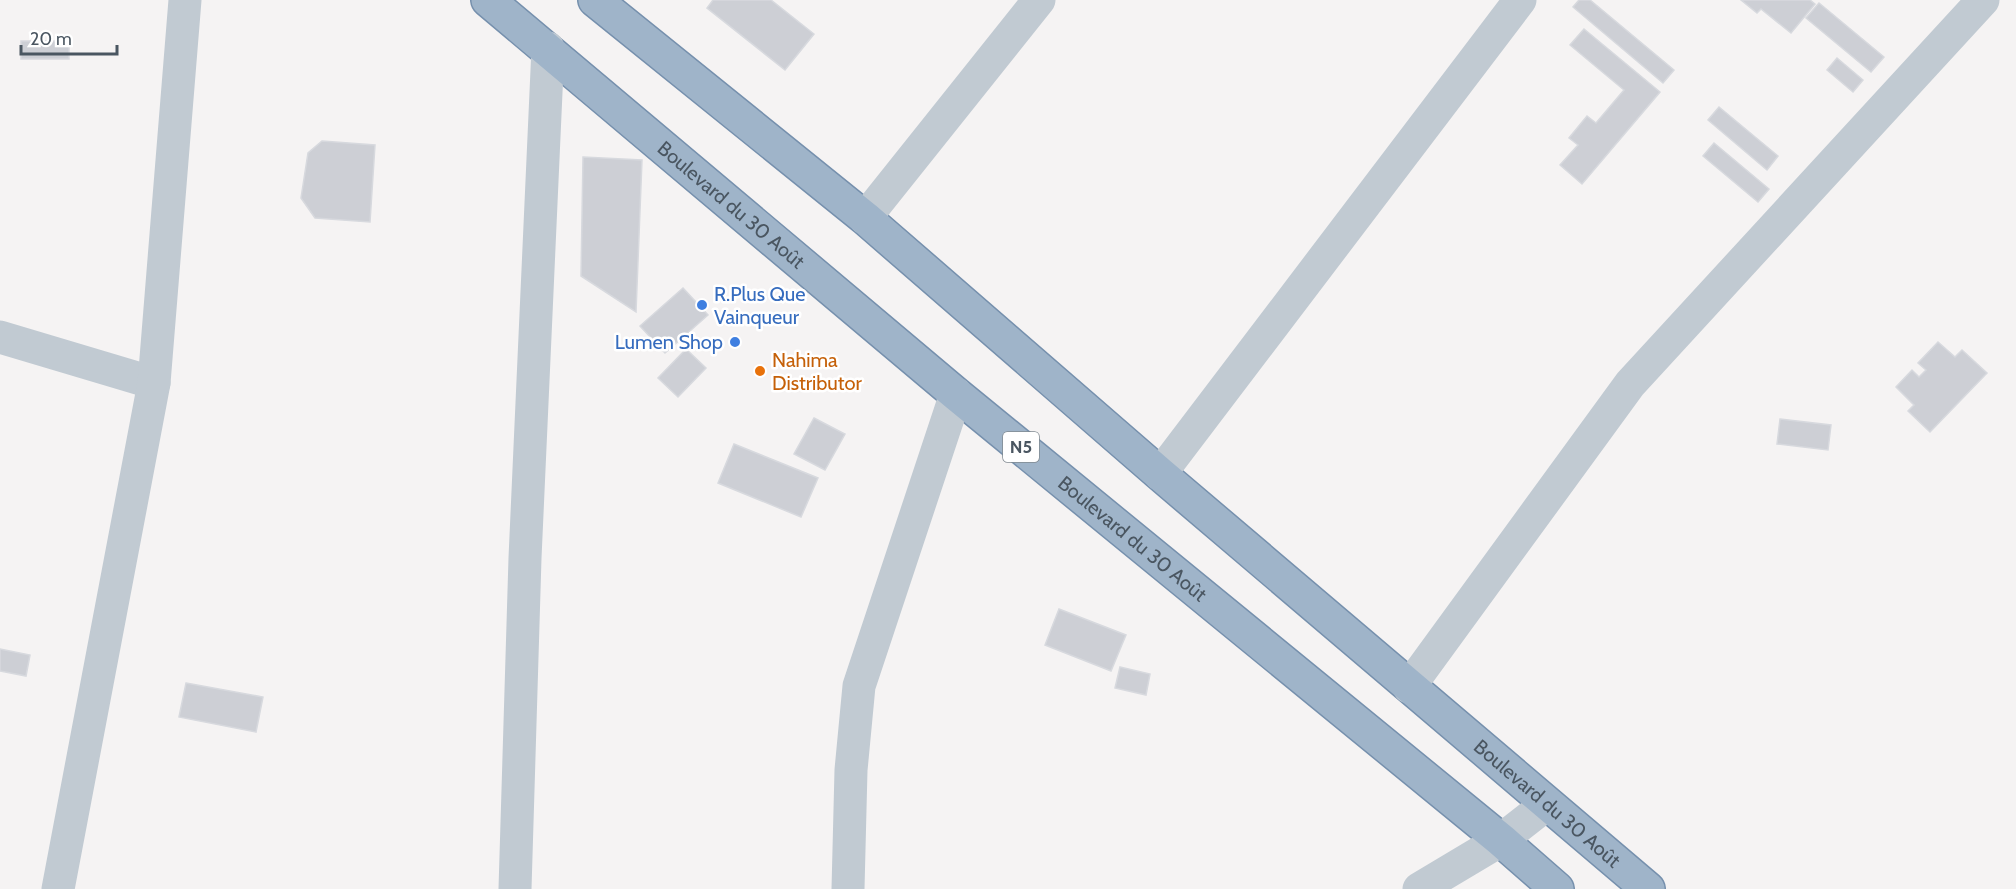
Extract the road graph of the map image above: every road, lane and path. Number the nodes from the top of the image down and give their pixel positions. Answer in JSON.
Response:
{"nodes":[{"id":1,"x":185,"y":0,"type":"edge"},
{"id":2,"x":488,"y":0,"type":"edge"},
{"id":3,"x":595,"y":0,"type":"edge"},
{"id":4,"x":1039,"y":0,"type":"edge"},
{"id":5,"x":1520,"y":0,"type":"edge"},
{"id":6,"x":1983,"y":0,"type":"edge"},
{"id":7,"x":548,"y":48,"type":"junction"},
{"id":8,"x":865,"y":218,"type":"junction"},
{"id":9,"x":0,"y":337,"type":"edge"},
{"id":10,"x":154,"y":383,"type":"junction"},
{"id":11,"x":956,"y":394,"type":"junction"},
{"id":12,"x":1160,"y":474,"type":"junction"},
{"id":13,"x":1409,"y":687,"type":"junction"},
{"id":14,"x":1547,"y":804,"type":"junction"},
{"id":15,"x":1501,"y":840,"type":"junction"},
{"id":16,"x":58,"y":889,"type":"edge"},
{"id":17,"x":514,"y":889,"type":"edge"},
{"id":18,"x":848,"y":889,"type":"edge"},
{"id":19,"x":1419,"y":889,"type":"edge"},
{"id":20,"x":1557,"y":889,"type":"edge"},
{"id":21,"x":1648,"y":889,"type":"edge"}],
"edges":[{"from":1,"to":10,"type":"street"},
{"from":2,"to":7,"type":"highway","name":"Boulevard du 30 Août","number":"N5"},
{"from":3,"to":8,"type":"highway","name":"Boulevard du 30 Août"},
{"from":4,"to":8,"type":"street"},
{"from":5,"to":12,"type":"street"},
{"from":6,"to":13,"type":"street"},
{"from":7,"to":11,"type":"highway","name":"Boulevard du 30 Août","number":"N5"},
{"from":7,"to":17,"type":"street"},
{"from":8,"to":12,"type":"highway","name":"Boulevard du 30 Août"},
{"from":9,"to":10,"type":"street"},
{"from":10,"to":16,"type":"street"},
{"from":11,"to":15,"type":"highway","name":"Boulevard du 30 Août","number":"N5"},
{"from":11,"to":18,"type":"street"},
{"from":12,"to":13,"type":"highway","name":"Boulevard du 30 Août"},
{"from":13,"to":14,"type":"highway","name":"Boulevard du 30 Août"},
{"from":14,"to":15,"type":"street"},
{"from":14,"to":21,"type":"highway","name":"Boulevard du 30 Août"},
{"from":15,"to":19,"type":"street"},
{"from":15,"to":20,"type":"highway","name":"Boulevard du 30 Août","number":"N5"}]}
